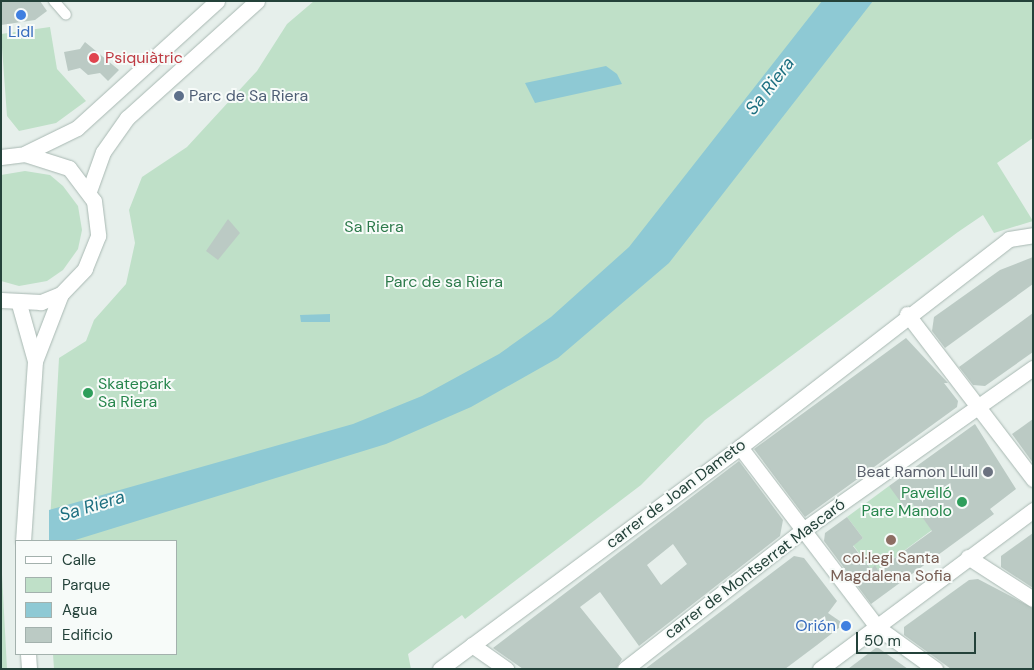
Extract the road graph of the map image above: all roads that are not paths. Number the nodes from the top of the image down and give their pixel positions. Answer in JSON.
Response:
{"nodes":[{"id":1,"x":54,"y":1,"type":"edge"},
{"id":2,"x":217,"y":1,"type":"edge"},
{"id":3,"x":257,"y":1,"type":"edge"},
{"id":4,"x":66,"y":15,"type":"dead end"},
{"id":5,"x":26,"y":154,"type":"junction"},
{"id":6,"x":1,"y":157,"type":"edge"},
{"id":7,"x":89,"y":191,"type":"junction"},
{"id":8,"x":1033,"y":235,"type":"edge"},
{"id":9,"x":61,"y":294,"type":"junction"},
{"id":10,"x":1,"y":300,"type":"edge"},
{"id":11,"x":19,"y":304,"type":"junction"},
{"id":12,"x":907,"y":314,"type":"junction"},
{"id":13,"x":35,"y":361,"type":"junction"},
{"id":14,"x":1033,"y":368,"type":"edge"},
{"id":15,"x":980,"y":404,"type":"junction"},
{"id":16,"x":740,"y":447,"type":"junction"},
{"id":17,"x":1033,"y":479,"type":"edge"},
{"id":18,"x":1033,"y":510,"type":"edge"},
{"id":19,"x":803,"y":530,"type":"junction"},
{"id":20,"x":23,"y":540,"type":"edge"},
{"id":21,"x":968,"y":557,"type":"junction"},
{"id":22,"x":1033,"y":599,"type":"edge"},
{"id":23,"x":877,"y":627,"type":"junction"},
{"id":24,"x":472,"y":645,"type":"junction"},
{"id":25,"x":28,"y":655,"type":"edge"},
{"id":26,"x":29,"y":669,"type":"edge"},
{"id":27,"x":440,"y":669,"type":"edge"},
{"id":28,"x":506,"y":669,"type":"edge"},
{"id":29,"x":625,"y":669,"type":"edge"},
{"id":30,"x":820,"y":669,"type":"edge"},
{"id":31,"x":935,"y":669,"type":"edge"}],
"edges":[{"from":1,"to":4,"type":"lane"},
{"from":2,"to":5,"type":"street"},
{"from":3,"to":7,"type":"street"},
{"from":5,"to":6,"type":"street"},
{"from":5,"to":7,"type":"street"},
{"from":7,"to":9,"type":"street"},
{"from":8,"to":12,"type":"street","name":"carrer de Joan Dameto"},
{"from":9,"to":11,"type":"street"},
{"from":9,"to":13,"type":"street"},
{"from":10,"to":11,"type":"street"},
{"from":11,"to":13,"type":"street"},
{"from":12,"to":15,"type":"street"},
{"from":12,"to":16,"type":"street","name":"carrer de Joan Dameto"},
{"from":13,"to":20,"type":"street"},
{"from":14,"to":15,"type":"street","name":"carrer de Montserrat Mascaró"},
{"from":15,"to":17,"type":"street"},
{"from":15,"to":19,"type":"street","name":"carrer de Montserrat Mascaró"},
{"from":16,"to":19,"type":"street"},
{"from":16,"to":24,"type":"street","name":"carrer de Joan Dameto"},
{"from":18,"to":21,"type":"street"},
{"from":19,"to":23,"type":"street"},
{"from":19,"to":29,"type":"street","name":"carrer de Montserrat Mascaró"},
{"from":21,"to":22,"type":"street"},
{"from":21,"to":23,"type":"street"},
{"from":23,"to":30,"type":"street"},
{"from":23,"to":31,"type":"street"},
{"from":24,"to":27,"type":"street","name":"carrer de Joan Dameto"},
{"from":24,"to":28,"type":"street"},
{"from":25,"to":26,"type":"street"}]}
